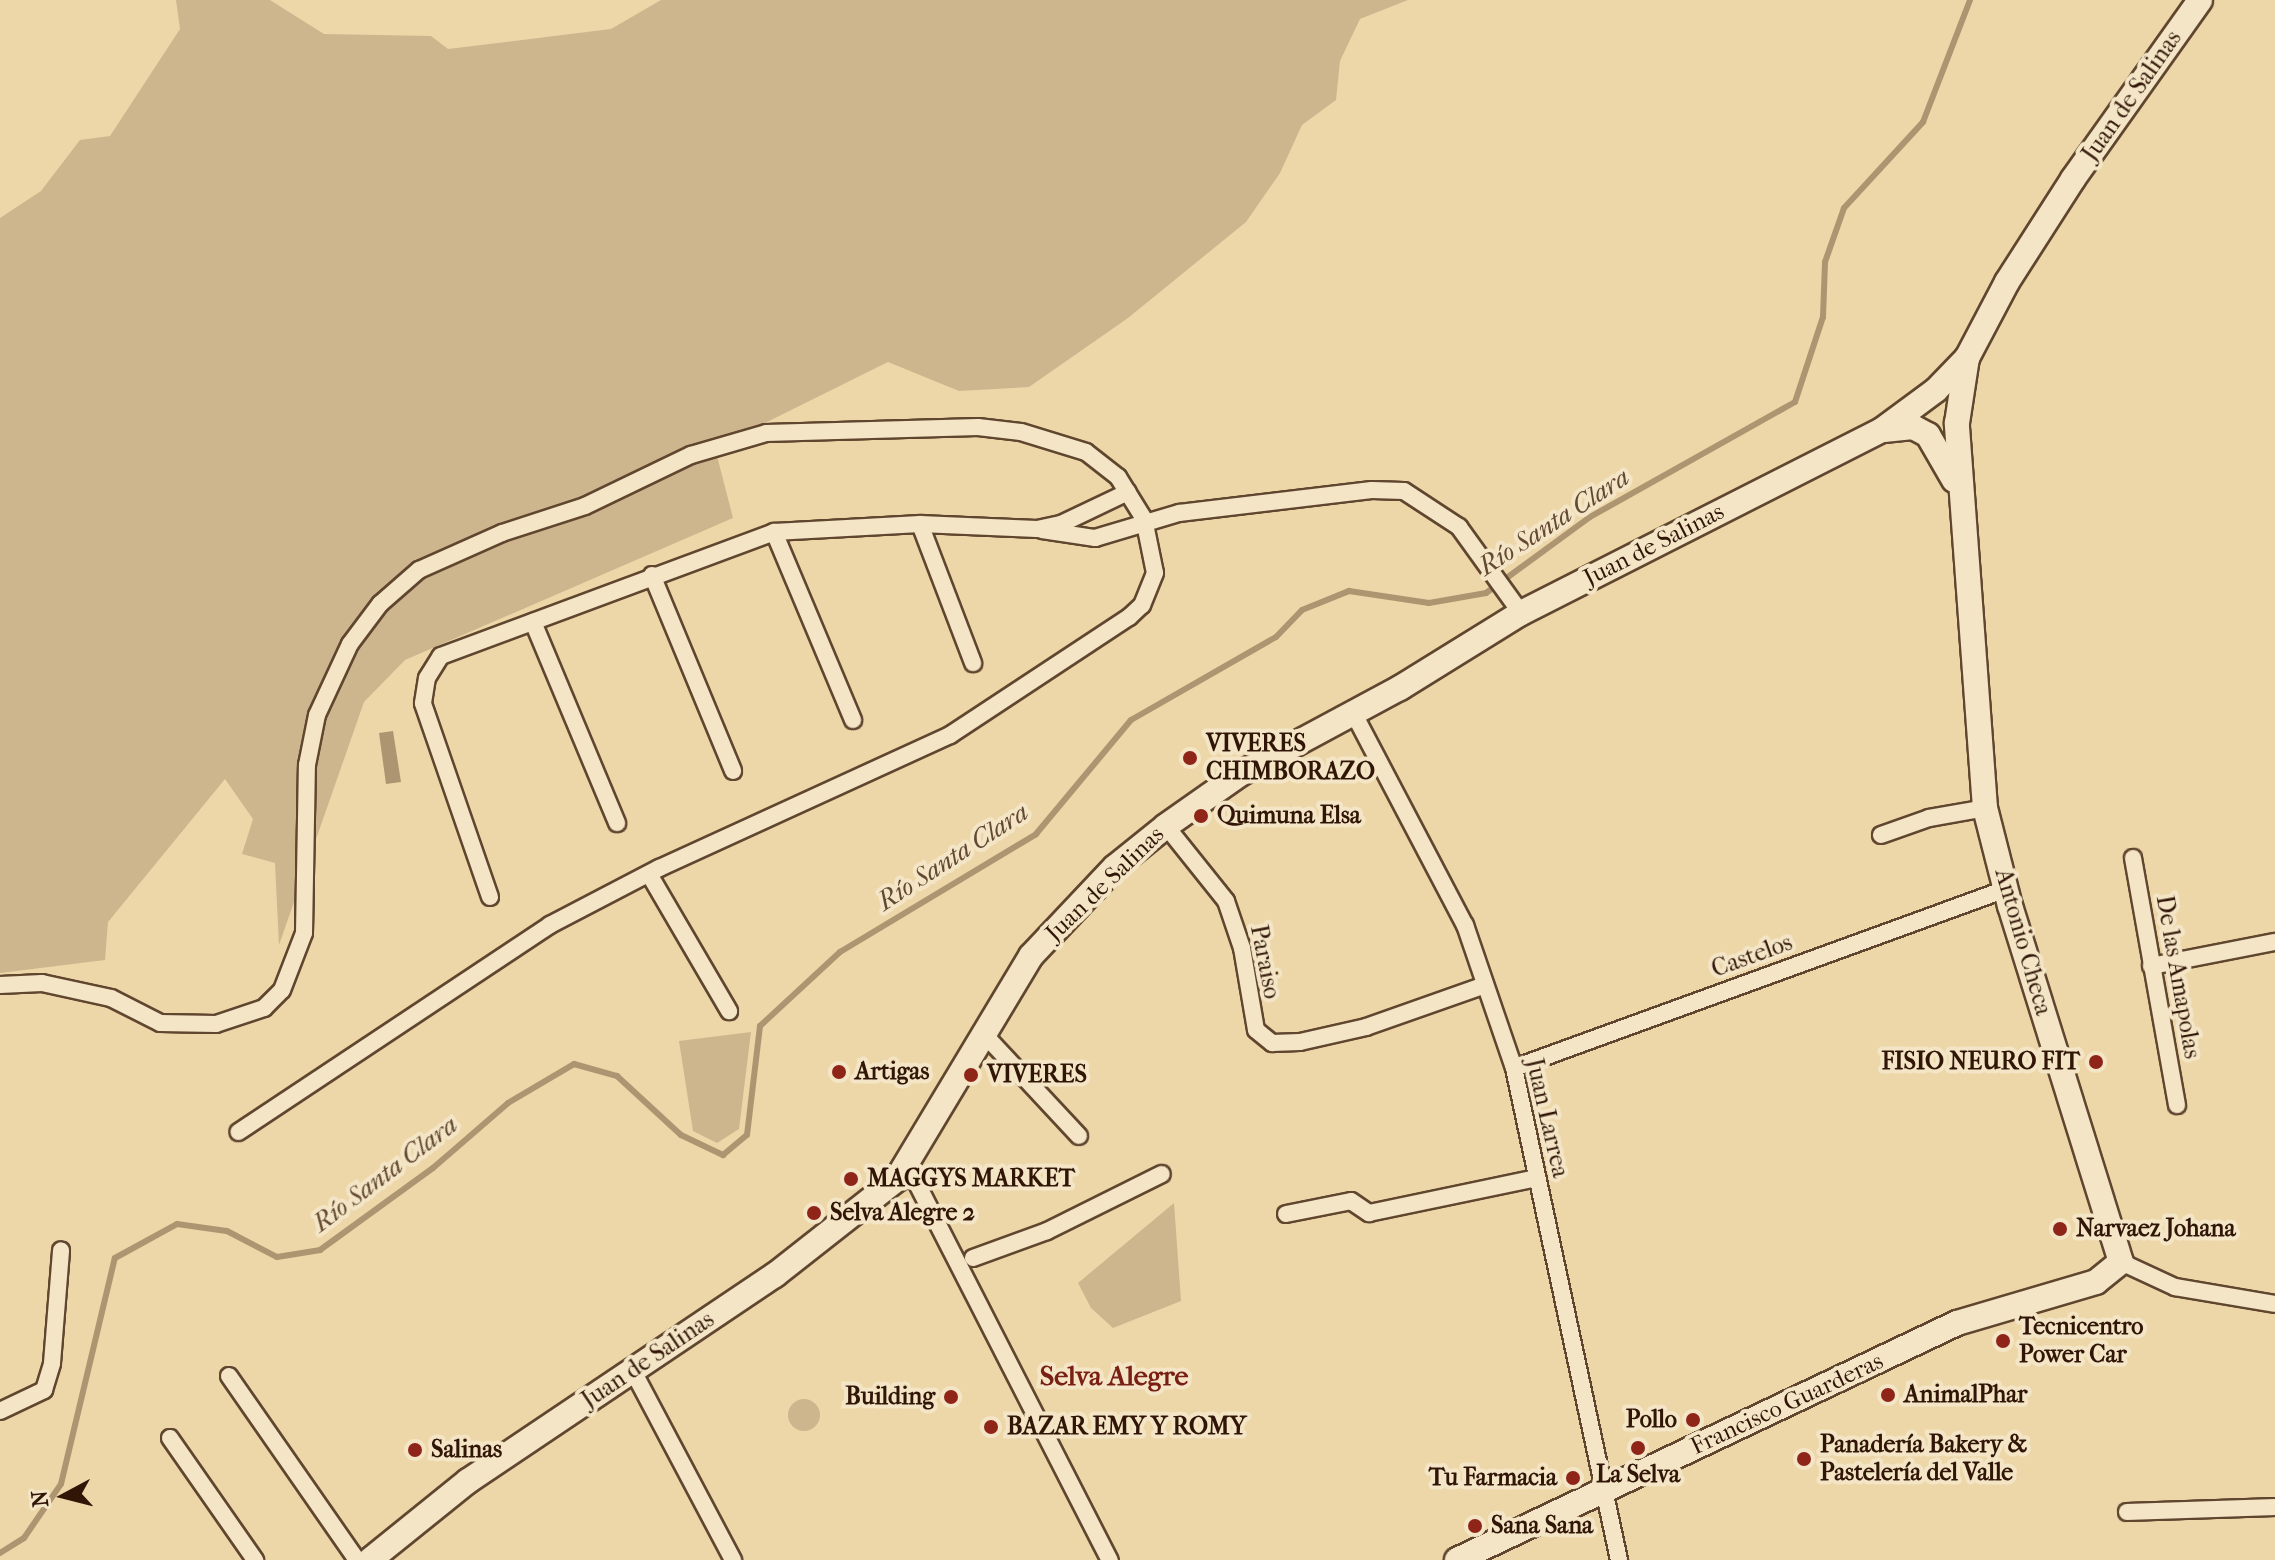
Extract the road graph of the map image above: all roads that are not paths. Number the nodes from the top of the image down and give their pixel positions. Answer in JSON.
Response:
{"nodes":[{"id":1,"x":2200,"y":0,"type":"edge"},
{"id":2,"x":1967,"y":358,"type":"junction"},
{"id":3,"x":1882,"y":430,"type":"junction"},
{"id":4,"x":1128,"y":492,"type":"junction"},
{"id":5,"x":1962,"y":501,"type":"junction"},
{"id":6,"x":1144,"y":519,"type":"junction"},
{"id":7,"x":920,"y":524,"type":"junction"},
{"id":8,"x":1037,"y":529,"type":"junction"},
{"id":9,"x":774,"y":532,"type":"junction"},
{"id":10,"x":652,"y":575,"type":"junction"},
{"id":11,"x":1521,"y":613,"type":"junction"},
{"id":12,"x":533,"y":622,"type":"junction"},
{"id":13,"x":973,"y":663,"type":"dead end"},
{"id":14,"x":1353,"y":712,"type":"junction"},
{"id":15,"x":853,"y":720,"type":"dead end"},
{"id":16,"x":733,"y":771,"type":"dead end"},
{"id":17,"x":1985,"y":808,"type":"junction"},
{"id":18,"x":617,"y":823,"type":"dead end"},
{"id":19,"x":1166,"y":826,"type":"junction"},
{"id":20,"x":1881,"y":835,"type":"dead end"},
{"id":21,"x":2133,"y":858,"type":"dead end"},
{"id":22,"x":649,"y":874,"type":"junction"},
{"id":23,"x":2006,"y":889,"type":"junction"},
{"id":24,"x":490,"y":897,"type":"dead end"},
{"id":25,"x":2275,"y":942,"type":"edge"},
{"id":26,"x":2151,"y":966,"type":"junction"},
{"id":27,"x":0,"y":985,"type":"edge"},
{"id":28,"x":1485,"y":985,"type":"junction"},
{"id":29,"x":729,"y":1011,"type":"dead end"},
{"id":30,"x":982,"y":1032,"type":"junction"},
{"id":31,"x":1514,"y":1068,"type":"junction"},
{"id":32,"x":2177,"y":1105,"type":"dead end"},
{"id":33,"x":238,"y":1132,"type":"dead end"},
{"id":34,"x":1079,"y":1136,"type":"dead end"},
{"id":35,"x":908,"y":1166,"type":"junction"},
{"id":36,"x":1162,"y":1174,"type":"dead end"},
{"id":37,"x":1537,"y":1178,"type":"junction"},
{"id":38,"x":1286,"y":1214,"type":"dead end"},
{"id":39,"x":61,"y":1250,"type":"dead end"},
{"id":40,"x":973,"y":1258,"type":"dead end"},
{"id":41,"x":2121,"y":1262,"type":"junction"},
{"id":42,"x":2275,"y":1304,"type":"edge"},
{"id":43,"x":633,"y":1371,"type":"junction"},
{"id":44,"x":229,"y":1376,"type":"dead end"},
{"id":45,"x":0,"y":1411,"type":"edge"},
{"id":46,"x":170,"y":1438,"type":"dead end"},
{"id":47,"x":1601,"y":1491,"type":"junction"},
{"id":48,"x":2275,"y":1507,"type":"edge"},
{"id":49,"x":2127,"y":1512,"type":"dead end"},
{"id":50,"x":255,"y":1560,"type":"edge"},
{"id":51,"x":357,"y":1560,"type":"edge"},
{"id":52,"x":370,"y":1560,"type":"edge"},
{"id":53,"x":733,"y":1560,"type":"edge"},
{"id":54,"x":1110,"y":1560,"type":"edge"},
{"id":55,"x":1457,"y":1560,"type":"edge"},
{"id":56,"x":1619,"y":1560,"type":"edge"}],
"edges":[{"from":1,"to":2,"type":"street","name":"Juan de Salinas"},
{"from":2,"to":3,"type":"street","name":"Juan de Salinas"},
{"from":2,"to":5,"type":"street","name":"Juan de Salinas"},
{"from":3,"to":5,"type":"street"},
{"from":3,"to":11,"type":"street","name":"Juan de Salinas"},
{"from":4,"to":6,"type":"street"},
{"from":4,"to":8,"type":"street"},
{"from":4,"to":27,"type":"street"},
{"from":5,"to":17,"type":"street","name":"Antonio Checa"},
{"from":6,"to":8,"type":"street"},
{"from":6,"to":11,"type":"street"},
{"from":6,"to":22,"type":"street"},
{"from":7,"to":8,"type":"street"},
{"from":7,"to":9,"type":"street"},
{"from":7,"to":13,"type":"street"},
{"from":9,"to":10,"type":"street"},
{"from":9,"to":15,"type":"street"},
{"from":10,"to":12,"type":"street"},
{"from":10,"to":16,"type":"street"},
{"from":11,"to":14,"type":"street","name":"Juan de Salinas"},
{"from":12,"to":18,"type":"street"},
{"from":12,"to":24,"type":"street"},
{"from":14,"to":19,"type":"street","name":"Juan de Salinas"},
{"from":14,"to":28,"type":"street","name":"Juan Larrea"},
{"from":17,"to":20,"type":"street"},
{"from":17,"to":23,"type":"street","name":"Antonio Checa"},
{"from":19,"to":28,"type":"street","name":"Paraiso"},
{"from":19,"to":30,"type":"street","name":"Juan de Salinas"},
{"from":21,"to":26,"type":"street","name":"De las Amapolas"},
{"from":22,"to":29,"type":"street"},
{"from":22,"to":33,"type":"street"},
{"from":23,"to":31,"type":"street","name":"Castelos"},
{"from":23,"to":41,"type":"street","name":"Antonio Checa"},
{"from":25,"to":26,"type":"street"},
{"from":26,"to":32,"type":"street","name":"De las Amapolas"},
{"from":28,"to":31,"type":"street","name":"Juan Larrea"},
{"from":30,"to":34,"type":"street"},
{"from":30,"to":35,"type":"street","name":"Juan de Salinas"},
{"from":31,"to":37,"type":"street","name":"Juan Larrea"},
{"from":35,"to":43,"type":"street","name":"Juan de Salinas"},
{"from":35,"to":54,"type":"street"},
{"from":36,"to":40,"type":"street"},
{"from":37,"to":38,"type":"street"},
{"from":37,"to":47,"type":"street","name":"Juan Larrea"},
{"from":39,"to":45,"type":"street"},
{"from":41,"to":42,"type":"street"},
{"from":41,"to":47,"type":"street","name":"Francisco Guarderas"},
{"from":43,"to":52,"type":"street","name":"Juan de Salinas"},
{"from":43,"to":53,"type":"street"},
{"from":44,"to":51,"type":"street"},
{"from":46,"to":50,"type":"street"},
{"from":47,"to":55,"type":"street","name":"Francisco Guarderas"},
{"from":47,"to":56,"type":"street","name":"Juan Larrea"},
{"from":48,"to":49,"type":"street"}]}
